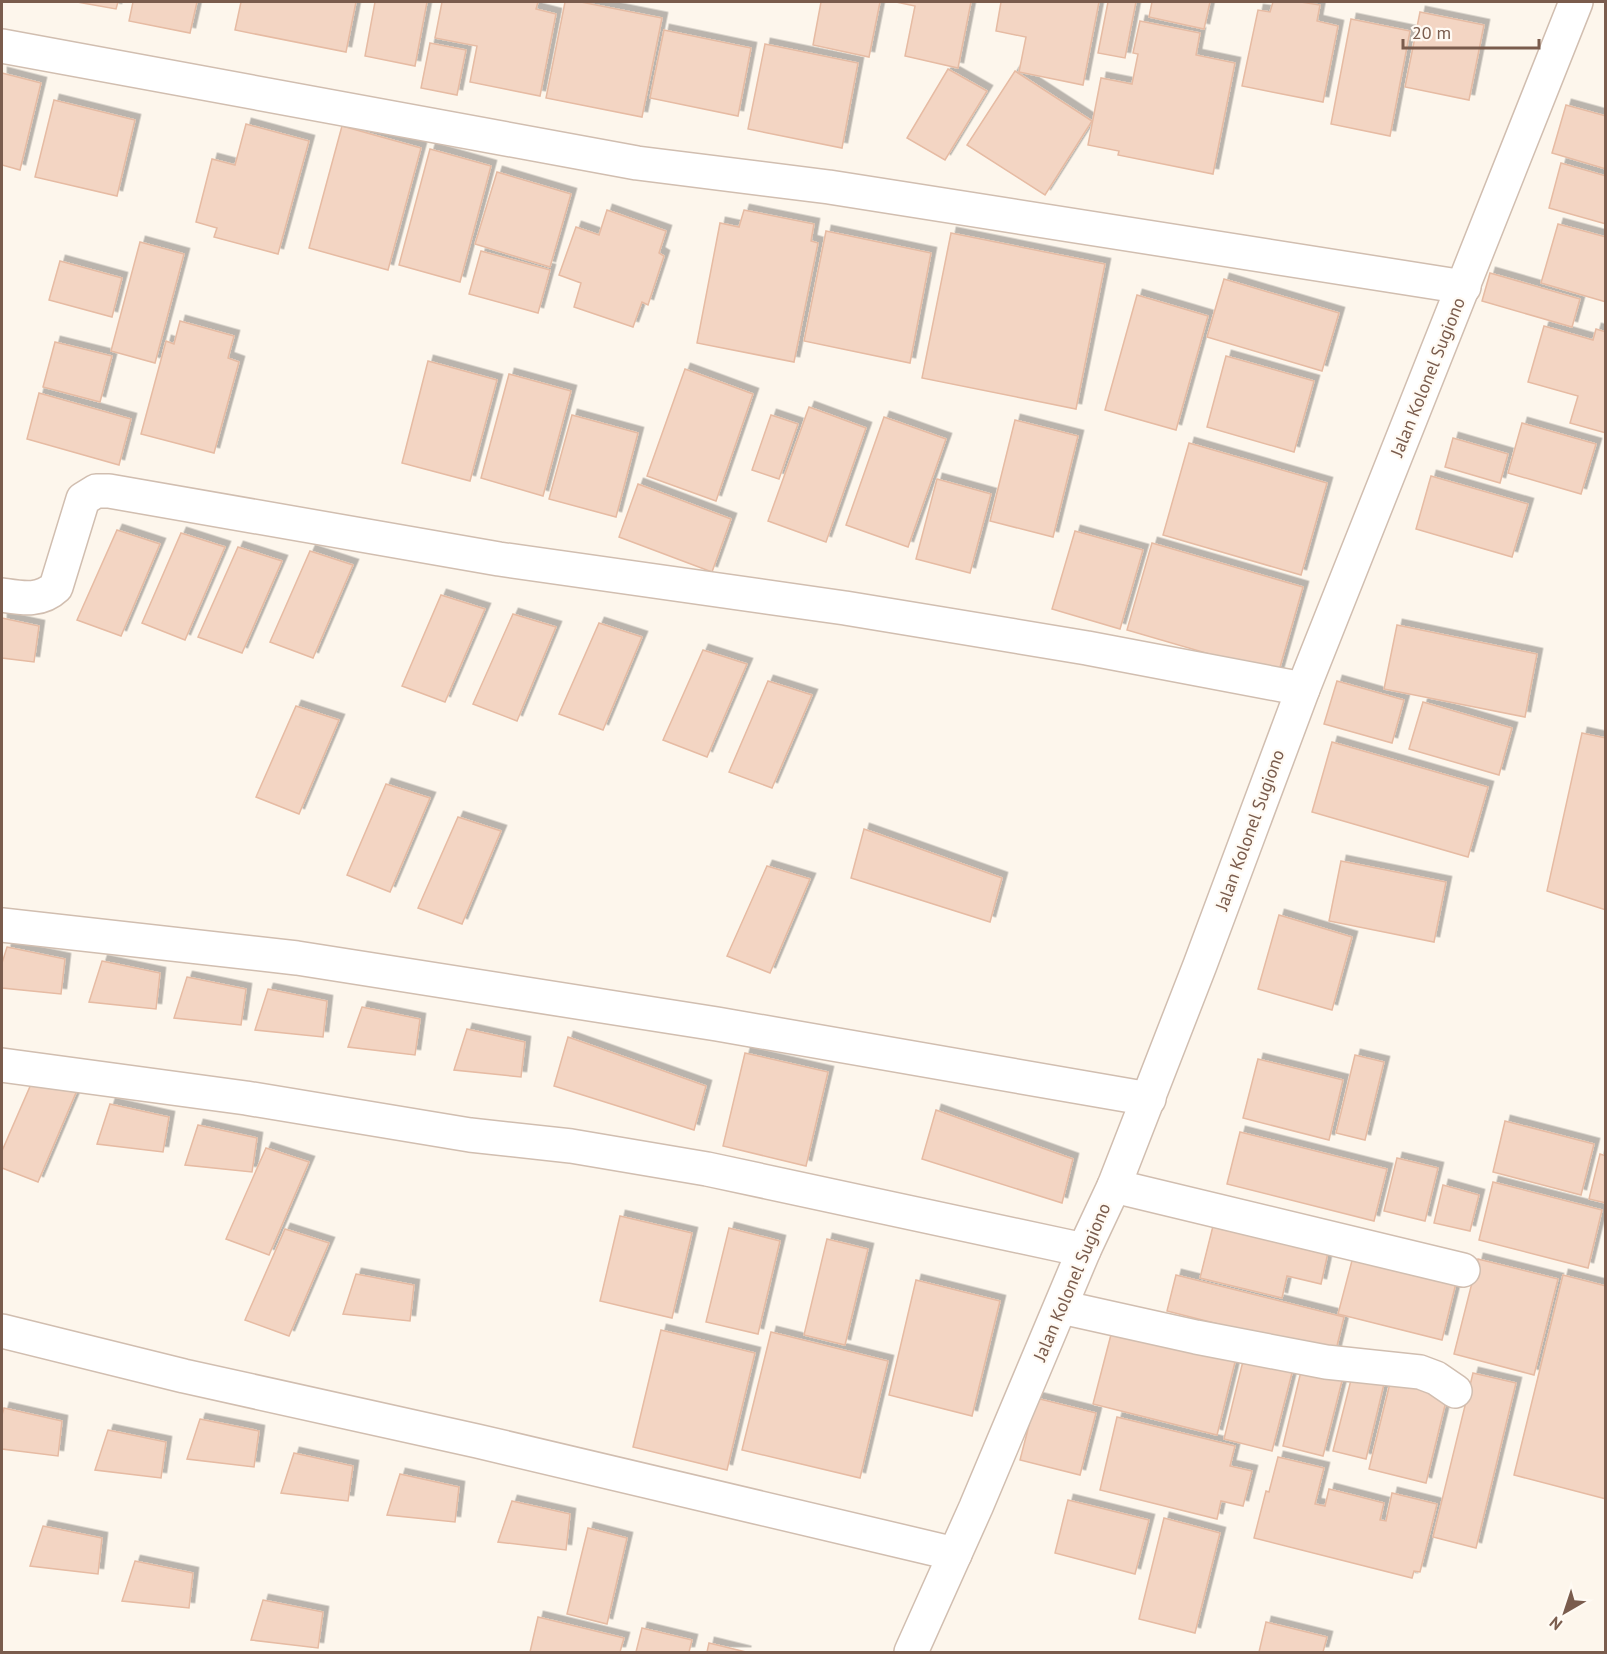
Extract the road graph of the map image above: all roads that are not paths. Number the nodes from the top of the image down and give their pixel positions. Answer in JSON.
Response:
{"nodes":[{"id":1,"x":1576,"y":2,"type":"edge"},
{"id":2,"x":2,"y":46,"type":"edge"},
{"id":3,"x":1464,"y":287,"type":"junction"},
{"id":4,"x":2,"y":595,"type":"edge"},
{"id":5,"x":1303,"y":689,"type":"junction"},
{"id":6,"x":2,"y":924,"type":"edge"},
{"id":7,"x":2,"y":1065,"type":"edge"},
{"id":8,"x":1149,"y":1099,"type":"junction"},
{"id":9,"x":1114,"y":1186,"type":"junction"},
{"id":10,"x":1084,"y":1250,"type":"junction"},
{"id":11,"x":1462,"y":1269,"type":"dead end"},
{"id":12,"x":1060,"y":1307,"type":"junction"},
{"id":13,"x":2,"y":1331,"type":"edge"},
{"id":14,"x":1455,"y":1391,"type":"dead end"},
{"id":15,"x":955,"y":1554,"type":"junction"},
{"id":16,"x":912,"y":1653,"type":"edge"}],
"edges":[{"from":1,"to":3,"type":"street","name":"Jalan Kolonel Sugiono"},
{"from":2,"to":3,"type":"street"},
{"from":3,"to":5,"type":"street","name":"Jalan Kolonel Sugiono"},
{"from":4,"to":5,"type":"street"},
{"from":5,"to":8,"type":"street","name":"Jalan Kolonel Sugiono"},
{"from":6,"to":8,"type":"street"},
{"from":7,"to":10,"type":"street"},
{"from":8,"to":9,"type":"street","name":"Jalan Kolonel Sugiono"},
{"from":9,"to":10,"type":"street","name":"Jalan Kolonel Sugiono"},
{"from":9,"to":11,"type":"street"},
{"from":10,"to":12,"type":"street","name":"Jalan Kolonel Sugiono"},
{"from":12,"to":14,"type":"street"},
{"from":12,"to":15,"type":"street","name":"Jalan Kolonel Sugiono"},
{"from":13,"to":15,"type":"street"},
{"from":15,"to":16,"type":"street","name":"Jalan Kolonel Sugiono"}]}
